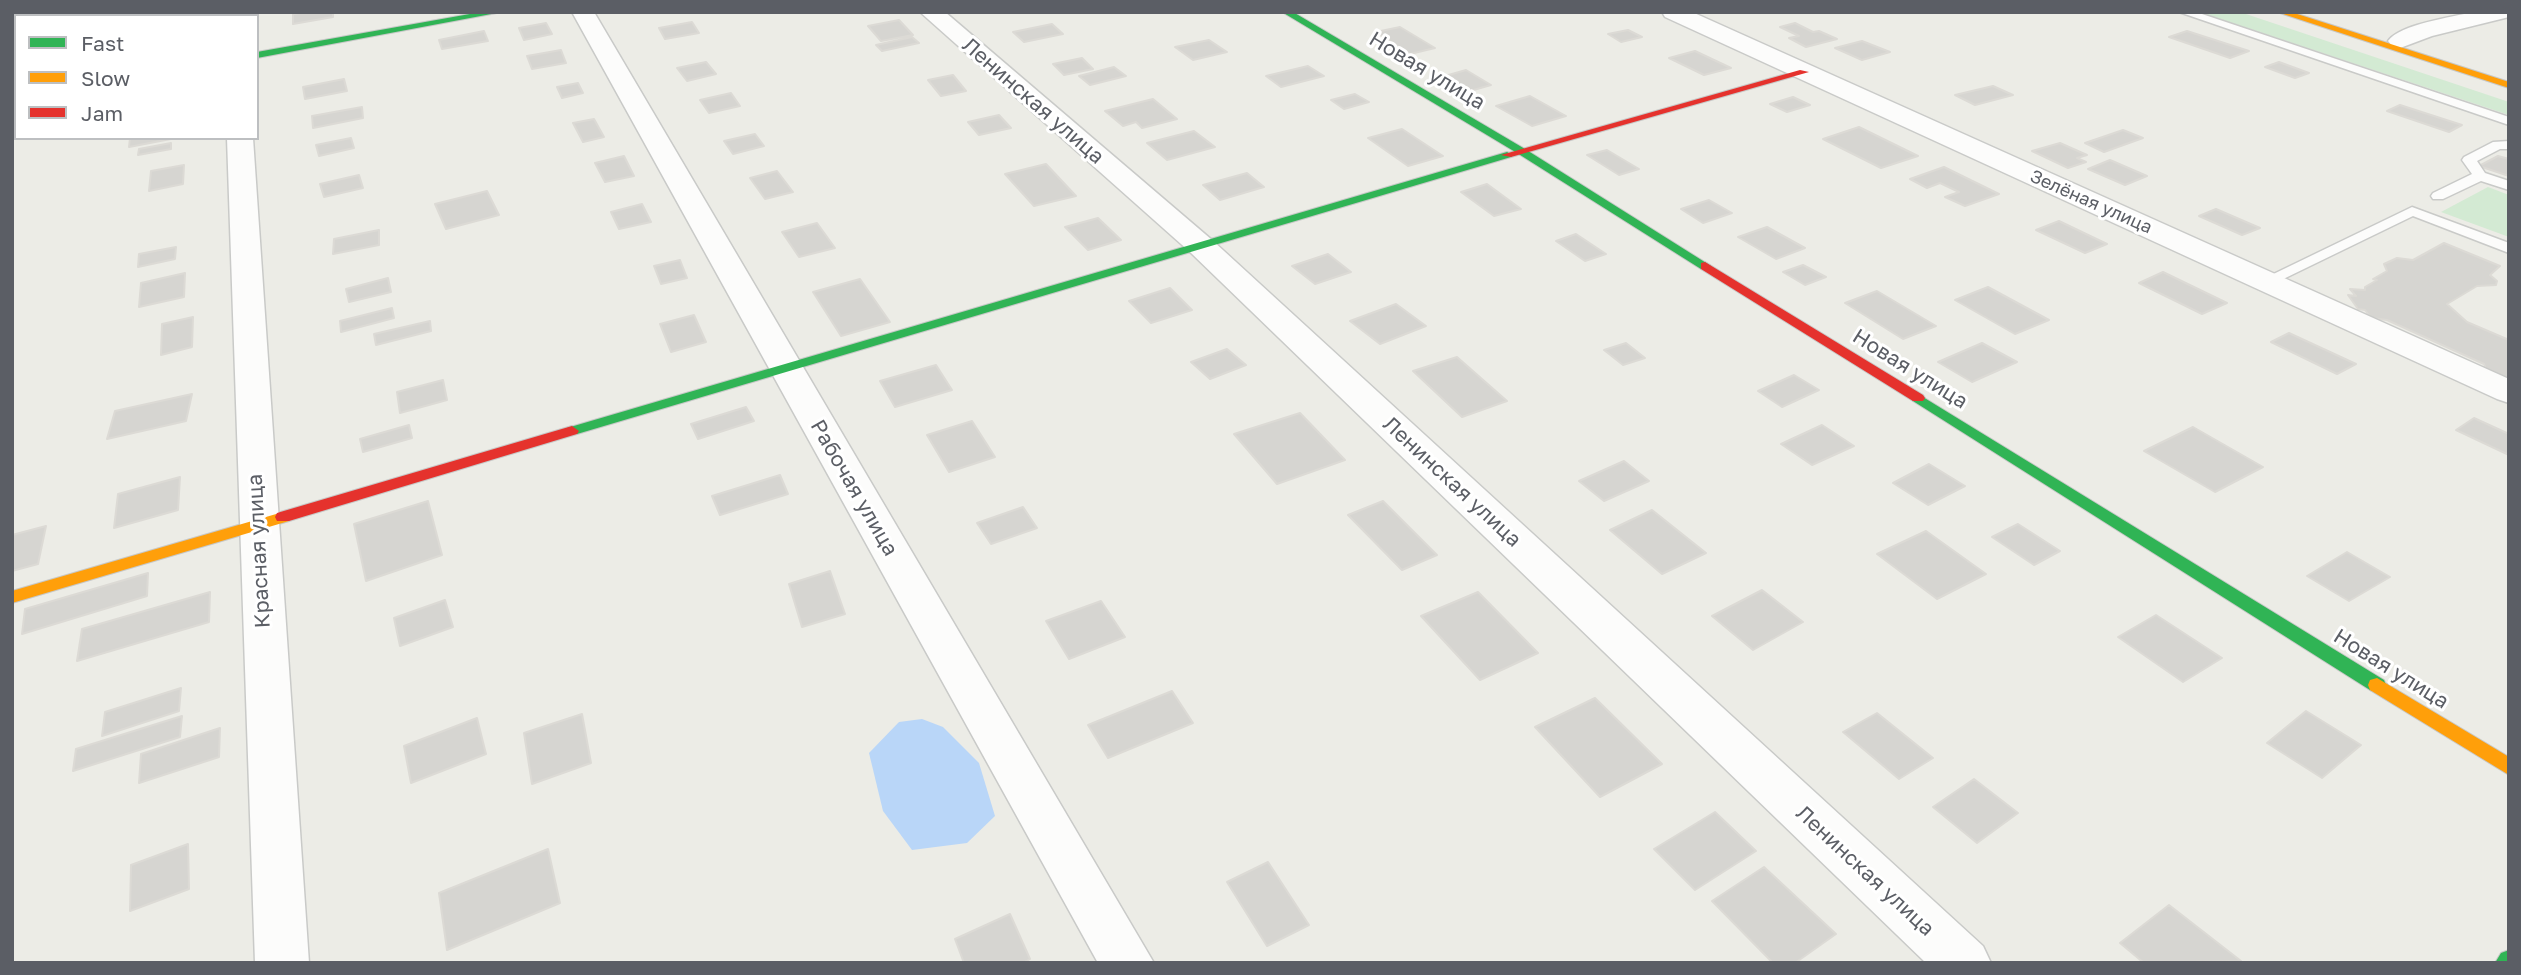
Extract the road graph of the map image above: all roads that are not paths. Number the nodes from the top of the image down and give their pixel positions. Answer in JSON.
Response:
{"nodes":[{"id":1,"x":498,"y":12,"type":"edge"},
{"id":2,"x":583,"y":12,"type":"edge"},
{"id":3,"x":931,"y":12,"type":"edge"},
{"id":4,"x":1286,"y":12,"type":"edge"},
{"id":5,"x":1673,"y":12,"type":"edge"},
{"id":6,"x":2184,"y":12,"type":"edge"},
{"id":7,"x":2281,"y":12,"type":"edge"},
{"id":8,"x":2308,"y":12,"type":"edge"},
{"id":9,"x":2503,"y":12,"type":"edge"},
{"id":10,"x":2400,"y":41,"type":"junction"},
{"id":11,"x":259,"y":55,"type":"edge"},
{"id":12,"x":1804,"y":72,"type":"junction"},
{"id":13,"x":2509,"y":75,"type":"edge"},
{"id":14,"x":2509,"y":85,"type":"edge"},
{"id":15,"x":2509,"y":121,"type":"edge"},
{"id":16,"x":240,"y":140,"type":"edge"},
{"id":17,"x":2509,"y":145,"type":"edge"},
{"id":18,"x":1521,"y":151,"type":"junction"},
{"id":19,"x":2480,"y":176,"type":"junction"},
{"id":20,"x":2509,"y":186,"type":"edge"},
{"id":21,"x":2438,"y":196,"type":"dead end"},
{"id":22,"x":1201,"y":246,"type":"junction"},
{"id":23,"x":2509,"y":248,"type":"edge"},
{"id":24,"x":2267,"y":281,"type":"junction"},
{"id":25,"x":785,"y":367,"type":"junction"},
{"id":26,"x":2509,"y":392,"type":"edge"},
{"id":27,"x":257,"y":526,"type":"junction"},
{"id":28,"x":12,"y":597,"type":"edge"},
{"id":29,"x":2509,"y":767,"type":"edge"},
{"id":30,"x":282,"y":963,"type":"edge"},
{"id":31,"x":1127,"y":963,"type":"edge"},
{"id":32,"x":1964,"y":963,"type":"edge"}],
"edges":[{"from":1,"to":11,"type":"street"},
{"from":2,"to":25,"type":"street","name":"Рабочая улица"},
{"from":3,"to":22,"type":"street","name":"Ленинская улица"},
{"from":4,"to":18,"type":"street","name":"Новая улица"},
{"from":5,"to":12,"type":"street","name":"Зелёная улица"},
{"from":6,"to":15,"type":"lane"},
{"from":7,"to":14,"type":"street"},
{"from":8,"to":10,"type":"street"},
{"from":9,"to":10,"type":"street"},
{"from":10,"to":13,"type":"street"},
{"from":12,"to":18,"type":"street"},
{"from":12,"to":24,"type":"street","name":"Зелёная улица"},
{"from":16,"to":27,"type":"street","name":"Красная улица"},
{"from":17,"to":19,"type":"lane"},
{"from":18,"to":22,"type":"street"},
{"from":18,"to":29,"type":"street","name":"Новая улица"},
{"from":19,"to":20,"type":"lane"},
{"from":19,"to":21,"type":"lane"},
{"from":22,"to":25,"type":"street"},
{"from":22,"to":32,"type":"street","name":"Ленинская улица"},
{"from":23,"to":24,"type":"lane"},
{"from":24,"to":26,"type":"street","name":"Зелёная улица"},
{"from":25,"to":27,"type":"street"},
{"from":25,"to":31,"type":"street","name":"Рабочая улица"},
{"from":27,"to":28,"type":"street"},
{"from":27,"to":30,"type":"street","name":"Красная улица"}]}
